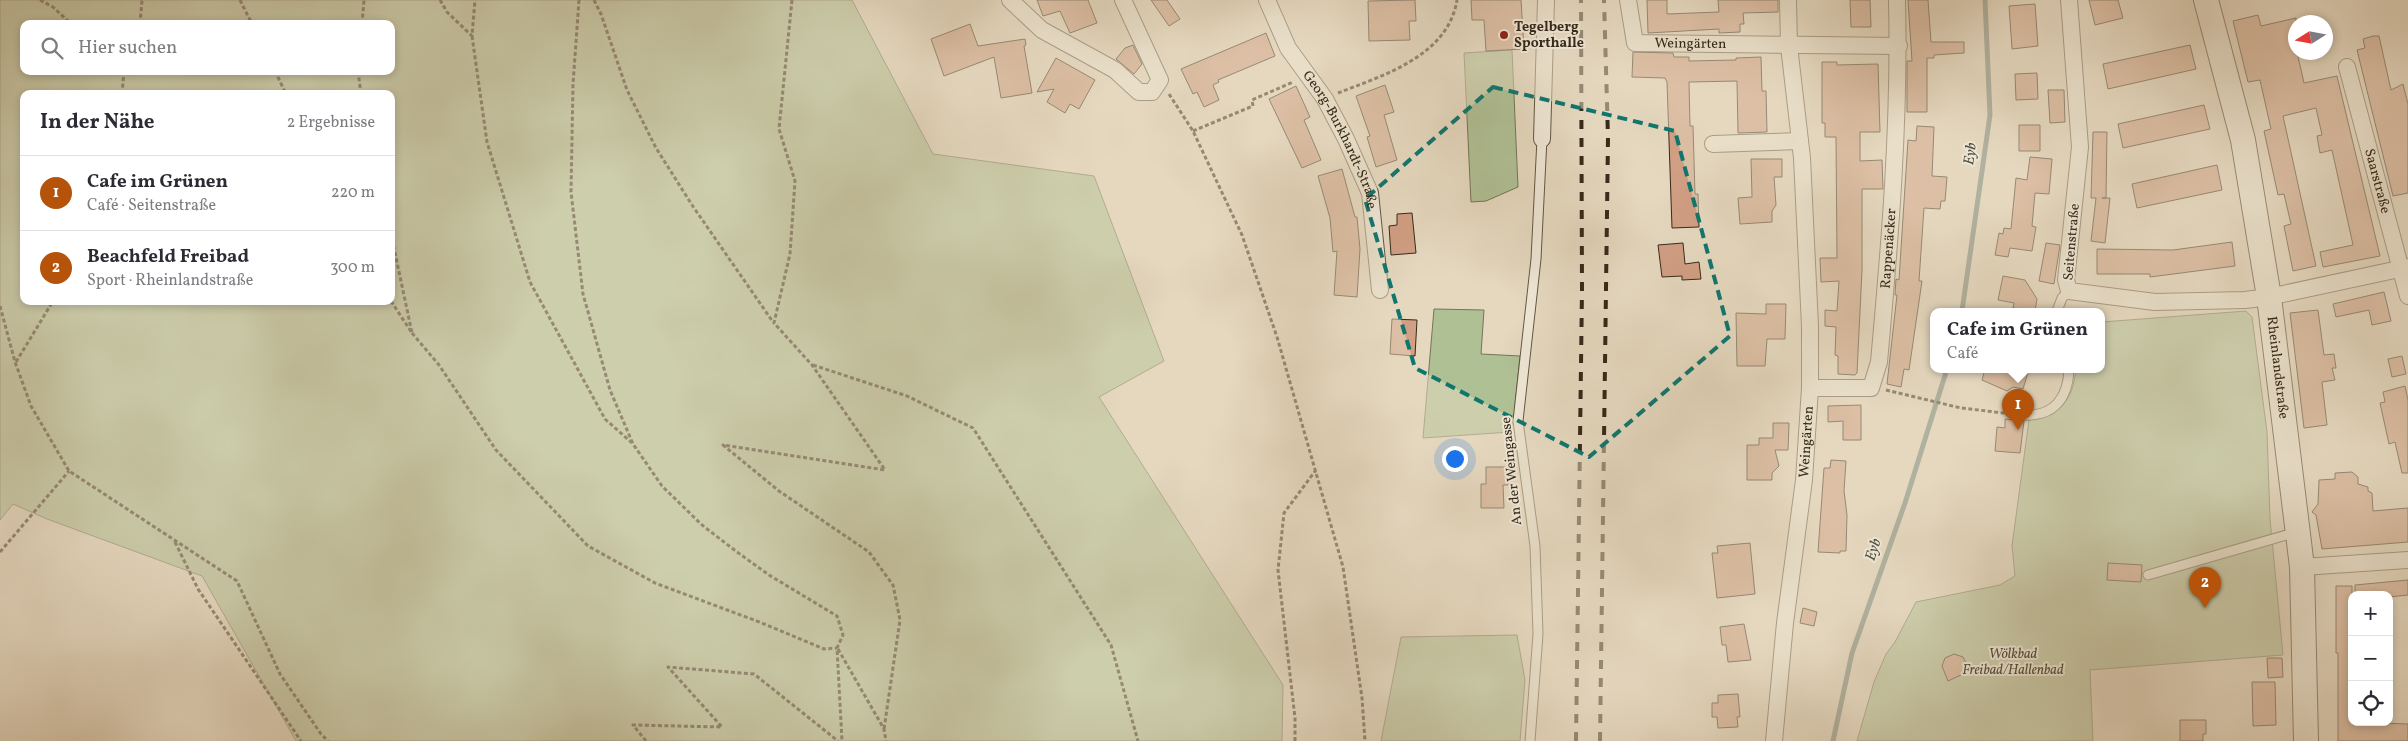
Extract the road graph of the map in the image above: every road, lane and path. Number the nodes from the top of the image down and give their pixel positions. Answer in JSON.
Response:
{"nodes":[{"id":1,"x":40,"y":0,"type":"edge"},
{"id":2,"x":142,"y":0,"type":"edge"},
{"id":3,"x":240,"y":0,"type":"edge"},
{"id":4,"x":364,"y":0,"type":"edge"},
{"id":5,"x":440,"y":0,"type":"edge"},
{"id":6,"x":475,"y":0,"type":"edge"},
{"id":7,"x":579,"y":0,"type":"edge"},
{"id":8,"x":594,"y":0,"type":"edge"},
{"id":9,"x":792,"y":0,"type":"edge"},
{"id":10,"x":1010,"y":0,"type":"edge"},
{"id":11,"x":1123,"y":0,"type":"edge"},
{"id":12,"x":1267,"y":0,"type":"edge"},
{"id":13,"x":1457,"y":0,"type":"edge"},
{"id":14,"x":1546,"y":0,"type":"edge"},
{"id":15,"x":1628,"y":0,"type":"edge"},
{"id":16,"x":1788,"y":0,"type":"edge"},
{"id":17,"x":1897,"y":0,"type":"edge"},
{"id":18,"x":2069,"y":0,"type":"edge"},
{"id":19,"x":2206,"y":0,"type":"edge"},
{"id":20,"x":67,"y":20,"type":"edge"},
{"id":21,"x":140,"y":20,"type":"edge"},
{"id":22,"x":250,"y":20,"type":"edge"},
{"id":23,"x":362,"y":20,"type":"edge"},
{"id":24,"x":472,"y":36,"type":"junction"},
{"id":25,"x":1788,"y":46,"type":"junction"},
{"id":26,"x":1898,"y":46,"type":"junction"},
{"id":27,"x":2347,"y":67,"type":"dead end"},
{"id":28,"x":124,"y":75,"type":"edge"},
{"id":29,"x":277,"y":75,"type":"edge"},
{"id":30,"x":359,"y":75,"type":"edge"},
{"id":31,"x":1156,"y":86,"type":"junction"},
{"id":32,"x":1280,"y":87,"type":"dead end"},
{"id":33,"x":122,"y":90,"type":"edge"},
{"id":34,"x":284,"y":90,"type":"edge"},
{"id":35,"x":360,"y":90,"type":"edge"},
{"id":36,"x":1325,"y":99,"type":"junction"},
{"id":37,"x":1193,"y":131,"type":"junction"},
{"id":38,"x":1542,"y":139,"type":"joint"},
{"id":39,"x":1800,"y":142,"type":"junction"},
{"id":40,"x":1713,"y":144,"type":"dead end"},
{"id":41,"x":395,"y":253,"type":"edge"},
{"id":42,"x":2405,"y":268,"type":"edge"},
{"id":43,"x":1380,"y":290,"type":"dead end"},
{"id":44,"x":2069,"y":291,"type":"junction"},
{"id":45,"x":2408,"y":296,"type":"edge"},
{"id":46,"x":2269,"y":297,"type":"junction"},
{"id":47,"x":51,"y":305,"type":"edge"},
{"id":48,"x":394,"y":305,"type":"edge"},
{"id":49,"x":0,"y":306,"type":"edge"},
{"id":50,"x":2058,"y":308,"type":"edge"},
{"id":51,"x":774,"y":323,"type":"junction"},
{"id":52,"x":412,"y":333,"type":"junction"},
{"id":53,"x":15,"y":362,"type":"junction"},
{"id":54,"x":812,"y":365,"type":"junction"},
{"id":55,"x":2068,"y":373,"type":"edge"},
{"id":56,"x":1810,"y":388,"type":"junction"},
{"id":57,"x":1903,"y":392,"type":"dead end"},
{"id":58,"x":2023,"y":415,"type":"joint"},
{"id":59,"x":633,"y":444,"type":"junction"},
{"id":60,"x":1316,"y":469,"type":"junction"},
{"id":61,"x":68,"y":470,"type":"junction"},
{"id":62,"x":2298,"y":532,"type":"junction"},
{"id":63,"x":175,"y":542,"type":"junction"},
{"id":64,"x":0,"y":552,"type":"edge"},
{"id":65,"x":2408,"y":560,"type":"edge"},
{"id":66,"x":2302,"y":567,"type":"junction"},
{"id":67,"x":2148,"y":575,"type":"dead end"},
{"id":68,"x":837,"y":648,"type":"junction"},
{"id":69,"x":884,"y":729,"type":"junction"},
{"id":70,"x":301,"y":741,"type":"edge"},
{"id":71,"x":328,"y":741,"type":"edge"},
{"id":72,"x":646,"y":741,"type":"edge"},
{"id":73,"x":838,"y":741,"type":"edge"},
{"id":74,"x":842,"y":741,"type":"edge"},
{"id":75,"x":886,"y":741,"type":"edge"},
{"id":76,"x":1138,"y":741,"type":"edge"},
{"id":77,"x":1295,"y":741,"type":"edge"},
{"id":78,"x":1365,"y":741,"type":"edge"},
{"id":79,"x":1530,"y":741,"type":"edge"},
{"id":80,"x":1774,"y":741,"type":"edge"},
{"id":81,"x":2306,"y":741,"type":"edge"}],
"edges":[{"from":1,"to":20,"type":"path"},
{"from":2,"to":21,"type":"path"},
{"from":3,"to":22,"type":"path"},
{"from":4,"to":23,"type":"path"},
{"from":5,"to":24,"type":"path"},
{"from":6,"to":24,"type":"path"},
{"from":7,"to":59,"type":"path"},
{"from":8,"to":51,"type":"path"},
{"from":9,"to":51,"type":"path"},
{"from":10,"to":31,"type":"street"},
{"from":11,"to":31,"type":"street"},
{"from":12,"to":36,"type":"street","name":"Georg-Burkhardt-Straße"},
{"from":13,"to":36,"type":"path"},
{"from":14,"to":38,"type":"street"},
{"from":15,"to":25,"type":"street","name":"Weingärten"},
{"from":16,"to":25,"type":"street","name":"Weingärten"},
{"from":17,"to":26,"type":"street","name":"Rappenäcker"},
{"from":18,"to":44,"type":"street","name":"Seitenstraße"},
{"from":19,"to":46,"type":"main road","name":"Rheinlandstraße"},
{"from":24,"to":59,"type":"path"},
{"from":25,"to":26,"type":"street"},
{"from":25,"to":39,"type":"street","name":"Weingärten"},
{"from":26,"to":56,"type":"street","name":"Rappenäcker"},
{"from":27,"to":42,"type":"street","name":"Saarstraße"},
{"from":28,"to":33,"type":"path"},
{"from":29,"to":34,"type":"path"},
{"from":30,"to":35,"type":"path"},
{"from":31,"to":37,"type":"path"},
{"from":32,"to":37,"type":"path"},
{"from":36,"to":43,"type":"street","name":"Georg-Burkhardt-Straße"},
{"from":37,"to":60,"type":"path"},
{"from":38,"to":79,"type":"lane","name":"An der Weingasse"},
{"from":39,"to":40,"type":"street"},
{"from":39,"to":56,"type":"street","name":"Weingärten"},
{"from":41,"to":52,"type":"path"},
{"from":42,"to":45,"type":"street","name":"Saarstraße"},
{"from":42,"to":46,"type":"street","name":"Seitenstraße"},
{"from":44,"to":46,"type":"street","name":"Seitenstraße"},
{"from":44,"to":50,"type":"lane"},
{"from":46,"to":62,"type":"main road","name":"Rheinlandstraße"},
{"from":47,"to":53,"type":"path"},
{"from":48,"to":52,"type":"path"},
{"from":49,"to":53,"type":"path"},
{"from":51,"to":54,"type":"path"},
{"from":52,"to":68,"type":"path"},
{"from":53,"to":61,"type":"path"},
{"from":54,"to":69,"type":"path"},
{"from":54,"to":76,"type":"path"},
{"from":55,"to":58,"type":"lane"},
{"from":56,"to":80,"type":"street","name":"Weingärten"},
{"from":57,"to":58,"type":"path"},
{"from":59,"to":68,"type":"path"},
{"from":60,"to":77,"type":"path"},
{"from":60,"to":78,"type":"path"},
{"from":61,"to":63,"type":"path"},
{"from":61,"to":64,"type":"path"},
{"from":62,"to":66,"type":"main road","name":"Rheinlandstraße"},
{"from":62,"to":67,"type":"lane"},
{"from":63,"to":70,"type":"path"},
{"from":63,"to":71,"type":"path"},
{"from":65,"to":66,"type":"street"},
{"from":66,"to":81,"type":"main road","name":"Rheinlandstraße"},
{"from":68,"to":69,"type":"path"},
{"from":68,"to":74,"type":"path"},
{"from":69,"to":75,"type":"path"},
{"from":72,"to":73,"type":"path"}]}
